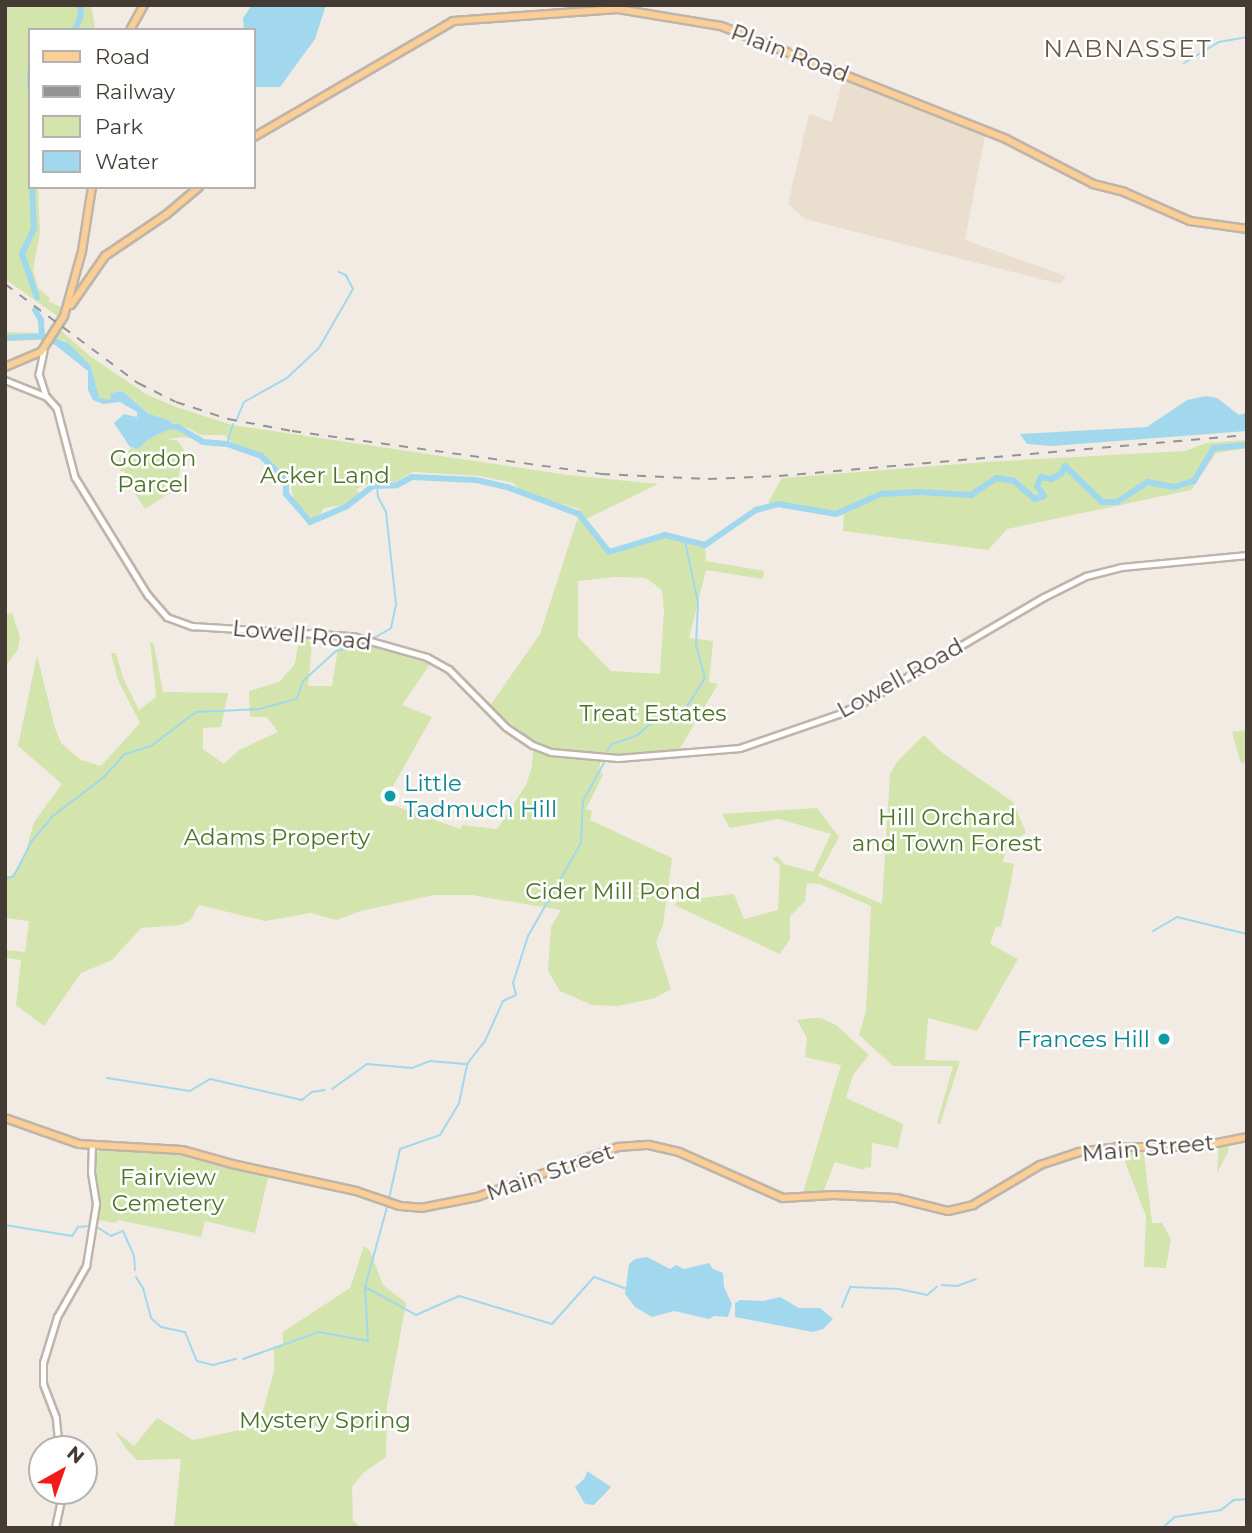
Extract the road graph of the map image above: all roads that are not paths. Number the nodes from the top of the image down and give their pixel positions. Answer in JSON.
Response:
{"nodes":[{"id":1,"x":144,"y":5,"type":"edge"},
{"id":2,"x":131,"y":28,"type":"edge"},
{"id":3,"x":256,"y":136,"type":"edge"},
{"id":4,"x":92,"y":189,"type":"edge"},
{"id":5,"x":197,"y":189,"type":"edge"},
{"id":6,"x":1247,"y":229,"type":"edge"},
{"id":7,"x":64,"y":316,"type":"junction"},
{"id":8,"x":46,"y":346,"type":"junction"},
{"id":9,"x":5,"y":367,"type":"edge"},
{"id":10,"x":5,"y":380,"type":"edge"},
{"id":11,"x":47,"y":397,"type":"junction"},
{"id":12,"x":1247,"y":555,"type":"edge"},
{"id":13,"x":5,"y":1118,"type":"edge"},
{"id":14,"x":1247,"y":1137,"type":"edge"},
{"id":15,"x":92,"y":1147,"type":"junction"},
{"id":16,"x":58,"y":1435,"type":"edge"},
{"id":17,"x":60,"y":1505,"type":"edge"},
{"id":18,"x":55,"y":1528,"type":"edge"}],
"edges":[{"from":1,"to":2,"type":"main road"},
{"from":3,"to":6,"type":"main road","name":"Plain Road"},
{"from":4,"to":7,"type":"main road"},
{"from":5,"to":7,"type":"main road"},
{"from":7,"to":8,"type":"main road"},
{"from":8,"to":9,"type":"main road"},
{"from":8,"to":11,"type":"street","name":"Lowell Road"},
{"from":10,"to":11,"type":"street"},
{"from":11,"to":12,"type":"street","name":"Lowell Road"},
{"from":13,"to":15,"type":"main road","name":"Main Street"},
{"from":14,"to":15,"type":"main road","name":"Main Street"},
{"from":15,"to":16,"type":"street"},
{"from":17,"to":18,"type":"street"}]}
